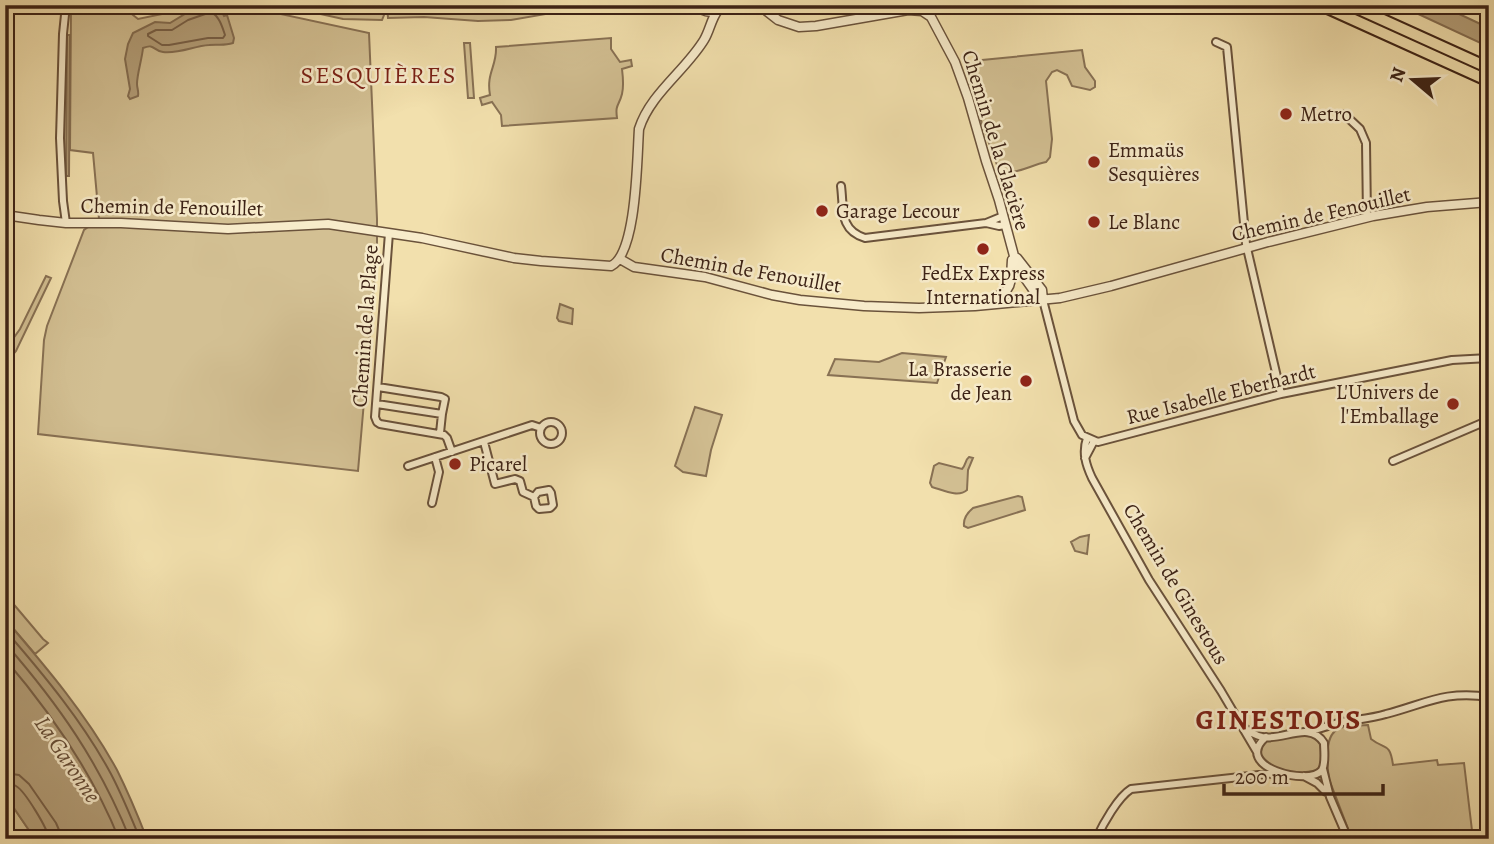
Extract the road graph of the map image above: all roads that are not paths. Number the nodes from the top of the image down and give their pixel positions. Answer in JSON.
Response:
{"nodes":[{"id":1,"x":66,"y":5,"type":"edge"},
{"id":2,"x":731,"y":5,"type":"edge"},
{"id":3,"x":760,"y":5,"type":"edge"},
{"id":4,"x":1321,"y":5,"type":"edge"},
{"id":5,"x":1350,"y":5,"type":"edge"},
{"id":6,"x":1475,"y":5,"type":"edge"},
{"id":7,"x":1483,"y":5,"type":"edge"},
{"id":8,"x":700,"y":8,"type":"edge"},
{"id":9,"x":720,"y":8,"type":"edge"},
{"id":10,"x":920,"y":8,"type":"edge"},
{"id":11,"x":1489,"y":10,"type":"edge"},
{"id":12,"x":709,"y":28,"type":"junction"},
{"id":13,"x":1216,"y":43,"type":"dead end"},
{"id":14,"x":1489,"y":68,"type":"edge"},
{"id":15,"x":1489,"y":80,"type":"edge"},
{"id":16,"x":1344,"y":114,"type":"dead end"},
{"id":17,"x":841,"y":186,"type":"dead end"},
{"id":18,"x":1489,"y":202,"type":"edge"},
{"id":19,"x":5,"y":215,"type":"edge"},
{"id":20,"x":1367,"y":217,"type":"junction"},
{"id":21,"x":1004,"y":221,"type":"junction"},
{"id":22,"x":62,"y":223,"type":"junction"},
{"id":23,"x":389,"y":233,"type":"junction"},
{"id":24,"x":1247,"y":249,"type":"junction"},
{"id":25,"x":1013,"y":253,"type":"junction"},
{"id":26,"x":620,"y":259,"type":"junction"},
{"id":27,"x":1043,"y":300,"type":"junction"},
{"id":28,"x":975,"y":306,"type":"junction"},
{"id":29,"x":1489,"y":358,"type":"edge"},
{"id":30,"x":378,"y":387,"type":"junction"},
{"id":31,"x":1281,"y":394,"type":"junction"},
{"id":32,"x":377,"y":404,"type":"junction"},
{"id":33,"x":442,"y":414,"type":"junction"},
{"id":34,"x":1489,"y":420,"type":"edge"},
{"id":35,"x":541,"y":428,"type":"dead end"},
{"id":36,"x":440,"y":433,"type":"junction"},
{"id":37,"x":1090,"y":440,"type":"junction"},
{"id":38,"x":484,"y":442,"type":"junction"},
{"id":39,"x":452,"y":452,"type":"junction"},
{"id":40,"x":435,"y":457,"type":"junction"},
{"id":41,"x":1393,"y":461,"type":"dead end"},
{"id":42,"x":408,"y":466,"type":"dead end"},
{"id":43,"x":534,"y":496,"type":"dead end"},
{"id":44,"x":432,"y":503,"type":"dead end"},
{"id":45,"x":1489,"y":697,"type":"edge"},
{"id":46,"x":1335,"y":724,"type":"junction"},
{"id":47,"x":1241,"y":725,"type":"junction"},
{"id":48,"x":1308,"y":731,"type":"junction"},
{"id":49,"x":1266,"y":737,"type":"junction"},
{"id":50,"x":1324,"y":743,"type":"junction"},
{"id":51,"x":1258,"y":752,"type":"junction"},
{"id":52,"x":1265,"y":765,"type":"junction"},
{"id":53,"x":1322,"y":769,"type":"junction"},
{"id":54,"x":1278,"y":773,"type":"junction"},
{"id":55,"x":1261,"y":774,"type":"junction"},
{"id":56,"x":1302,"y":775,"type":"junction"},
{"id":57,"x":1330,"y":797,"type":"junction"},
{"id":58,"x":1096,"y":839,"type":"edge"},
{"id":59,"x":1348,"y":839,"type":"edge"}],
"edges":[{"from":1,"to":22,"type":"street"},
{"from":2,"to":9,"type":"street"},
{"from":3,"to":10,"type":"street"},
{"from":4,"to":15,"type":"highway"},
{"from":5,"to":14,"type":"highway"},
{"from":6,"to":11,"type":"street"},
{"from":7,"to":11,"type":"street"},
{"from":8,"to":9,"type":"street"},
{"from":8,"to":12,"type":"street"},
{"from":9,"to":12,"type":"street"},
{"from":10,"to":21,"type":"street","name":"Chemin de la Glacière"},
{"from":12,"to":26,"type":"street"},
{"from":13,"to":24,"type":"street"},
{"from":16,"to":20,"type":"street"},
{"from":17,"to":21,"type":"street"},
{"from":18,"to":20,"type":"street","name":"Chemin de Fenouillet"},
{"from":19,"to":22,"type":"street","name":"Chemin de Fenouillet"},
{"from":20,"to":24,"type":"street","name":"Chemin de Fenouillet"},
{"from":21,"to":25,"type":"street","name":"Chemin de la Glacière"},
{"from":22,"to":23,"type":"street","name":"Chemin de Fenouillet"},
{"from":23,"to":26,"type":"street","name":"Chemin de Fenouillet"},
{"from":23,"to":30,"type":"street","name":"Chemin de la Plage"},
{"from":24,"to":27,"type":"street","name":"Chemin de Fenouillet"},
{"from":24,"to":31,"type":"street"},
{"from":25,"to":27,"type":"street","name":"Chemin de la Glacière"},
{"from":25,"to":28,"type":"street"},
{"from":26,"to":28,"type":"street","name":"Chemin de Fenouillet"},
{"from":27,"to":28,"type":"street","name":"Chemin de Fenouillet"},
{"from":27,"to":37,"type":"street"},
{"from":29,"to":31,"type":"street","name":"Rue Isabelle Eberhardt"},
{"from":30,"to":32,"type":"street","name":"Chemin de la Plage"},
{"from":30,"to":33,"type":"street"},
{"from":31,"to":37,"type":"street","name":"Rue Isabelle Eberhardt"},
{"from":32,"to":33,"type":"street"},
{"from":32,"to":36,"type":"street","name":"Chemin de la Plage"},
{"from":33,"to":36,"type":"street"},
{"from":34,"to":41,"type":"street"},
{"from":35,"to":38,"type":"street"},
{"from":36,"to":39,"type":"street"},
{"from":37,"to":47,"type":"street","name":"Chemin de Ginestous"},
{"from":38,"to":39,"type":"street"},
{"from":38,"to":43,"type":"street"},
{"from":39,"to":40,"type":"street"},
{"from":40,"to":42,"type":"street"},
{"from":40,"to":44,"type":"street"},
{"from":45,"to":46,"type":"street"},
{"from":46,"to":48,"type":"street"},
{"from":46,"to":50,"type":"street"},
{"from":47,"to":49,"type":"street"},
{"from":47,"to":51,"type":"street","name":"Chemin de Ginestous"},
{"from":48,"to":49,"type":"street"},
{"from":48,"to":50,"type":"street"},
{"from":49,"to":51,"type":"street"},
{"from":50,"to":53,"type":"street"},
{"from":51,"to":52,"type":"street","name":"Chemin de Ginestous"},
{"from":52,"to":54,"type":"street"},
{"from":52,"to":55,"type":"street"},
{"from":53,"to":56,"type":"street"},
{"from":53,"to":57,"type":"street"},
{"from":54,"to":55,"type":"street"},
{"from":54,"to":56,"type":"street"},
{"from":55,"to":58,"type":"street"},
{"from":56,"to":57,"type":"street"},
{"from":57,"to":59,"type":"street"}]}
